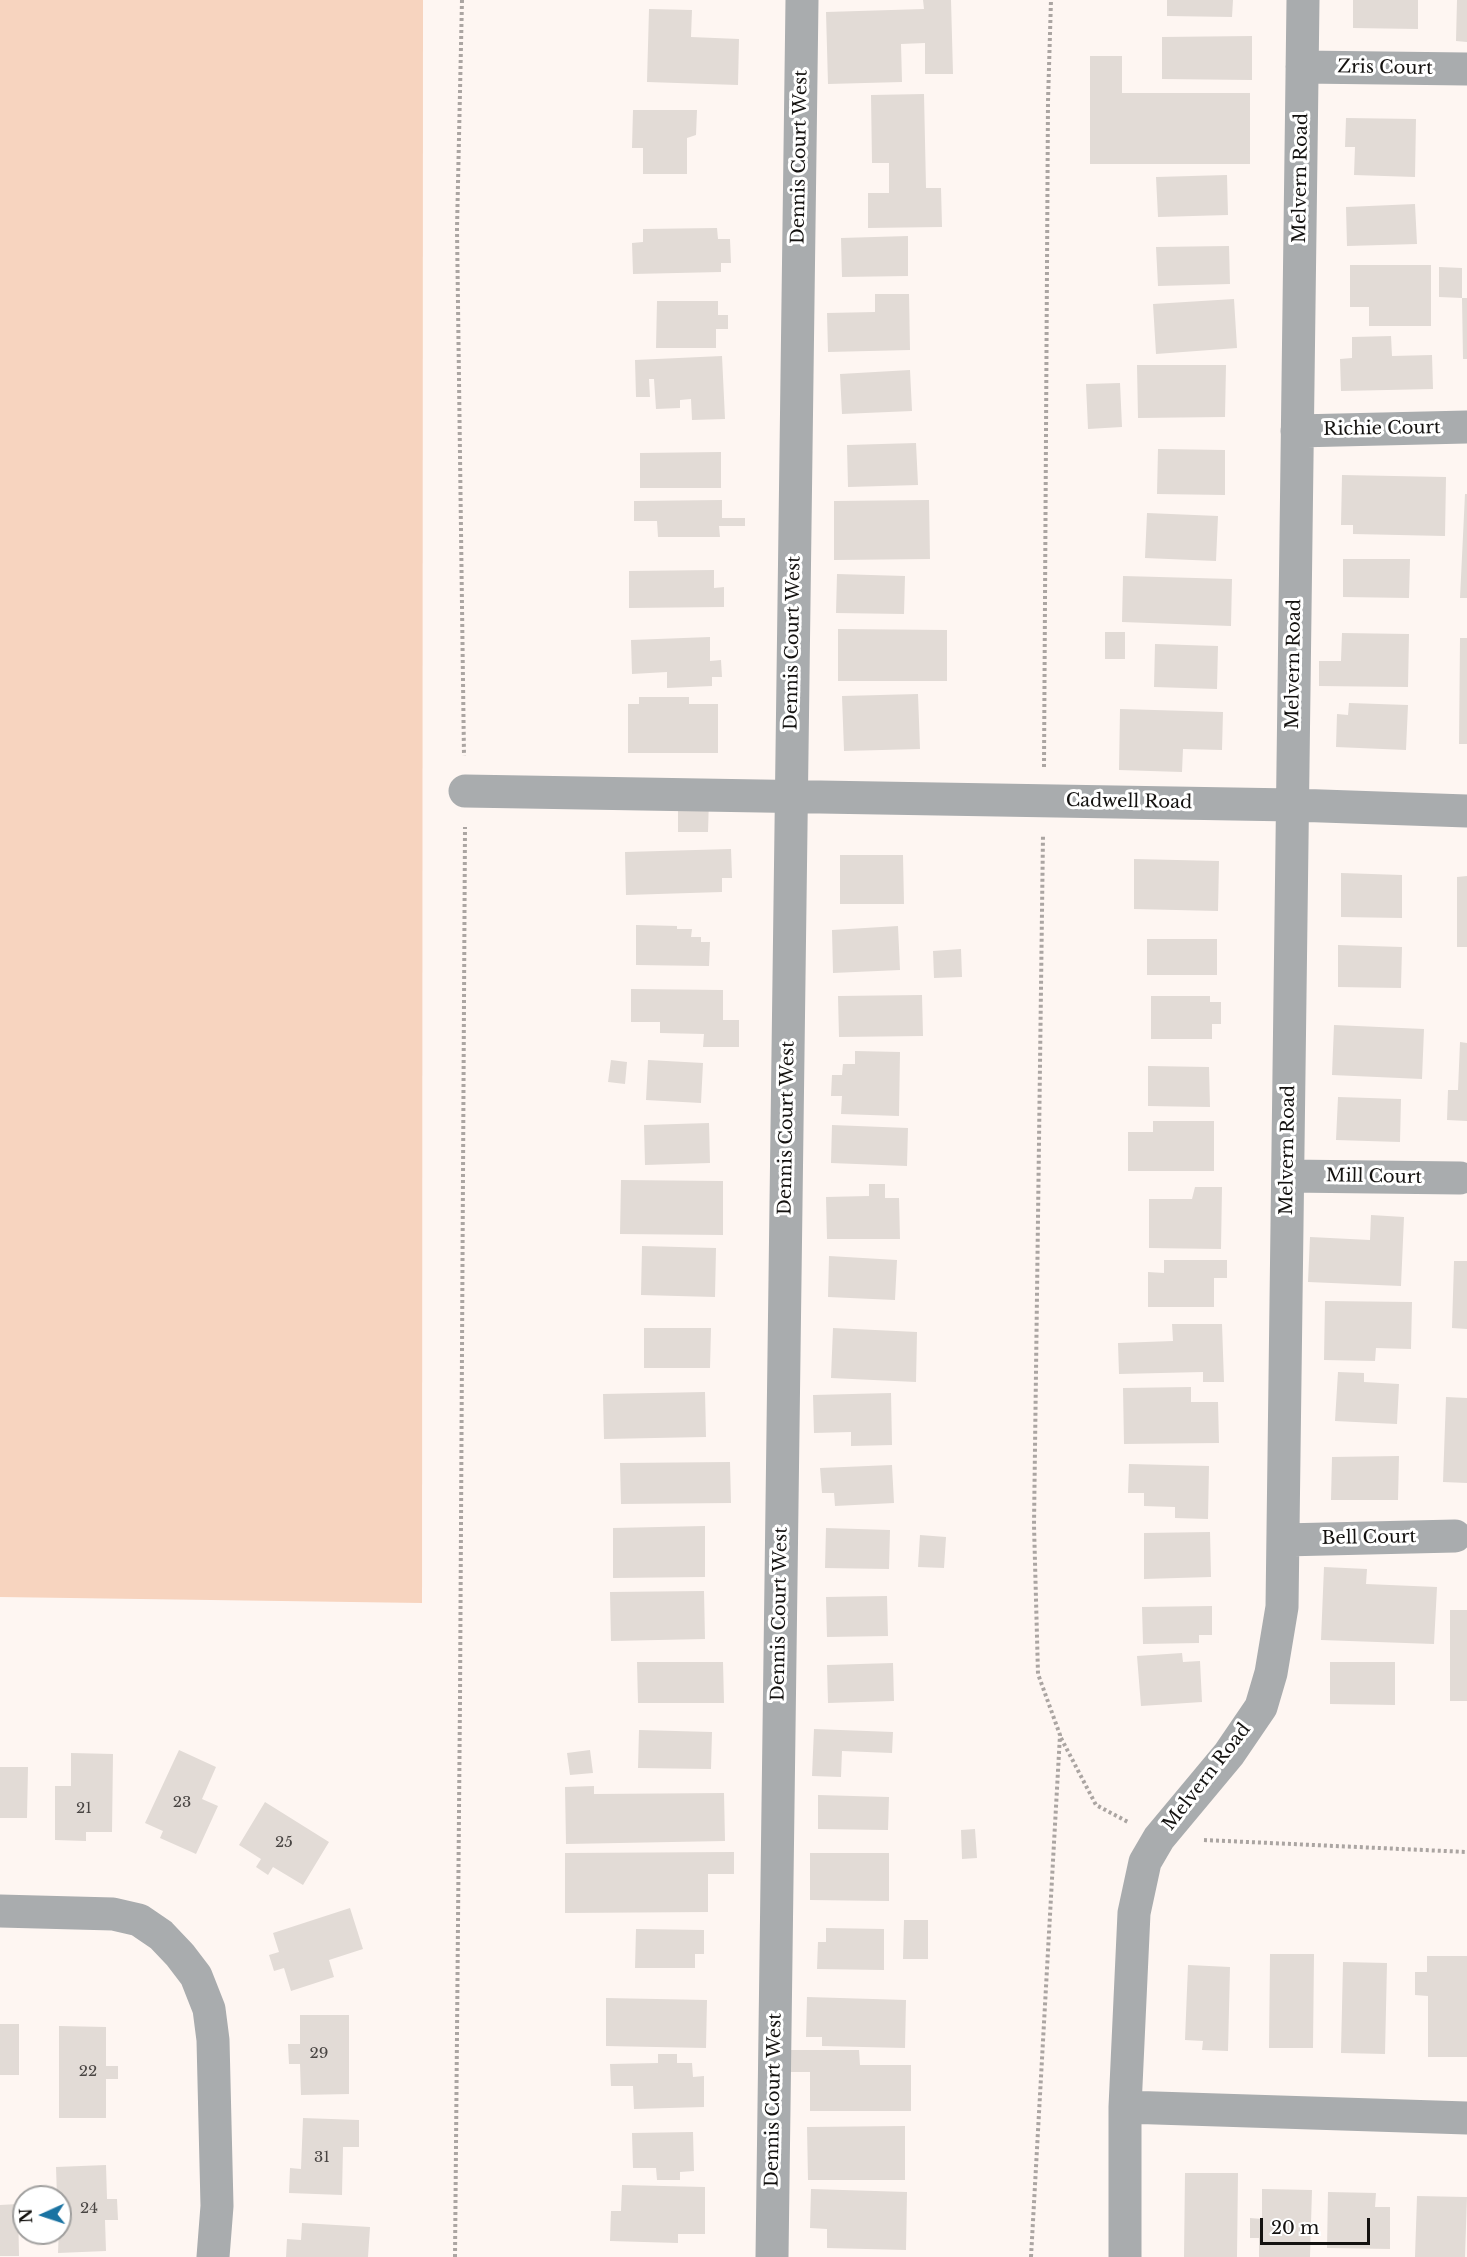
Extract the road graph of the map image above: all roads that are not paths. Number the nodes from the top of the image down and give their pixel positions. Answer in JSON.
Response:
{"nodes":[{"id":1,"x":802,"y":0,"type":"edge"},
{"id":2,"x":1303,"y":0,"type":"edge"},
{"id":3,"x":1302,"y":67,"type":"junction"},
{"id":4,"x":1467,"y":69,"type":"edge"},
{"id":5,"x":1467,"y":427,"type":"edge"},
{"id":6,"x":1297,"y":431,"type":"junction"},
{"id":7,"x":465,"y":791,"type":"road end"},
{"id":8,"x":791,"y":796,"type":"junction"},
{"id":9,"x":1293,"y":805,"type":"junction"},
{"id":10,"x":1467,"y":811,"type":"edge"},
{"id":11,"x":1288,"y":1176,"type":"junction"},
{"id":12,"x":1460,"y":1178,"type":"dead end"},
{"id":13,"x":1455,"y":1536,"type":"dead end"},
{"id":14,"x":1283,"y":1540,"type":"junction"},
{"id":15,"x":0,"y":1911,"type":"edge"},
{"id":16,"x":1125,"y":2107,"type":"junction"},
{"id":17,"x":1467,"y":2118,"type":"edge"},
{"id":18,"x":213,"y":2257,"type":"edge"},
{"id":19,"x":772,"y":2257,"type":"edge"},
{"id":20,"x":1125,"y":2257,"type":"edge"}],
"edges":[{"from":1,"to":8,"type":"street","name":"Dennis Court West"},
{"from":2,"to":3,"type":"street","name":"Melvern Road"},
{"from":3,"to":4,"type":"street","name":"Zris Court"},
{"from":3,"to":6,"type":"street","name":"Melvern Road"},
{"from":5,"to":6,"type":"street","name":"Richie Court"},
{"from":6,"to":9,"type":"street","name":"Melvern Road"},
{"from":7,"to":8,"type":"street","name":"Cadwell Road"},
{"from":8,"to":9,"type":"street","name":"Cadwell Road"},
{"from":8,"to":19,"type":"street","name":"Dennis Court West"},
{"from":9,"to":10,"type":"street","name":"Cadwell Road"},
{"from":9,"to":11,"type":"street","name":"Melvern Road"},
{"from":11,"to":12,"type":"street","name":"Mill Court"},
{"from":11,"to":14,"type":"street","name":"Melvern Road"},
{"from":13,"to":14,"type":"street","name":"Bell Court"},
{"from":14,"to":16,"type":"street","name":"Melvern Road"},
{"from":15,"to":18,"type":"street"},
{"from":16,"to":17,"type":"street"},
{"from":16,"to":20,"type":"street","name":"Melvern Road"}]}
